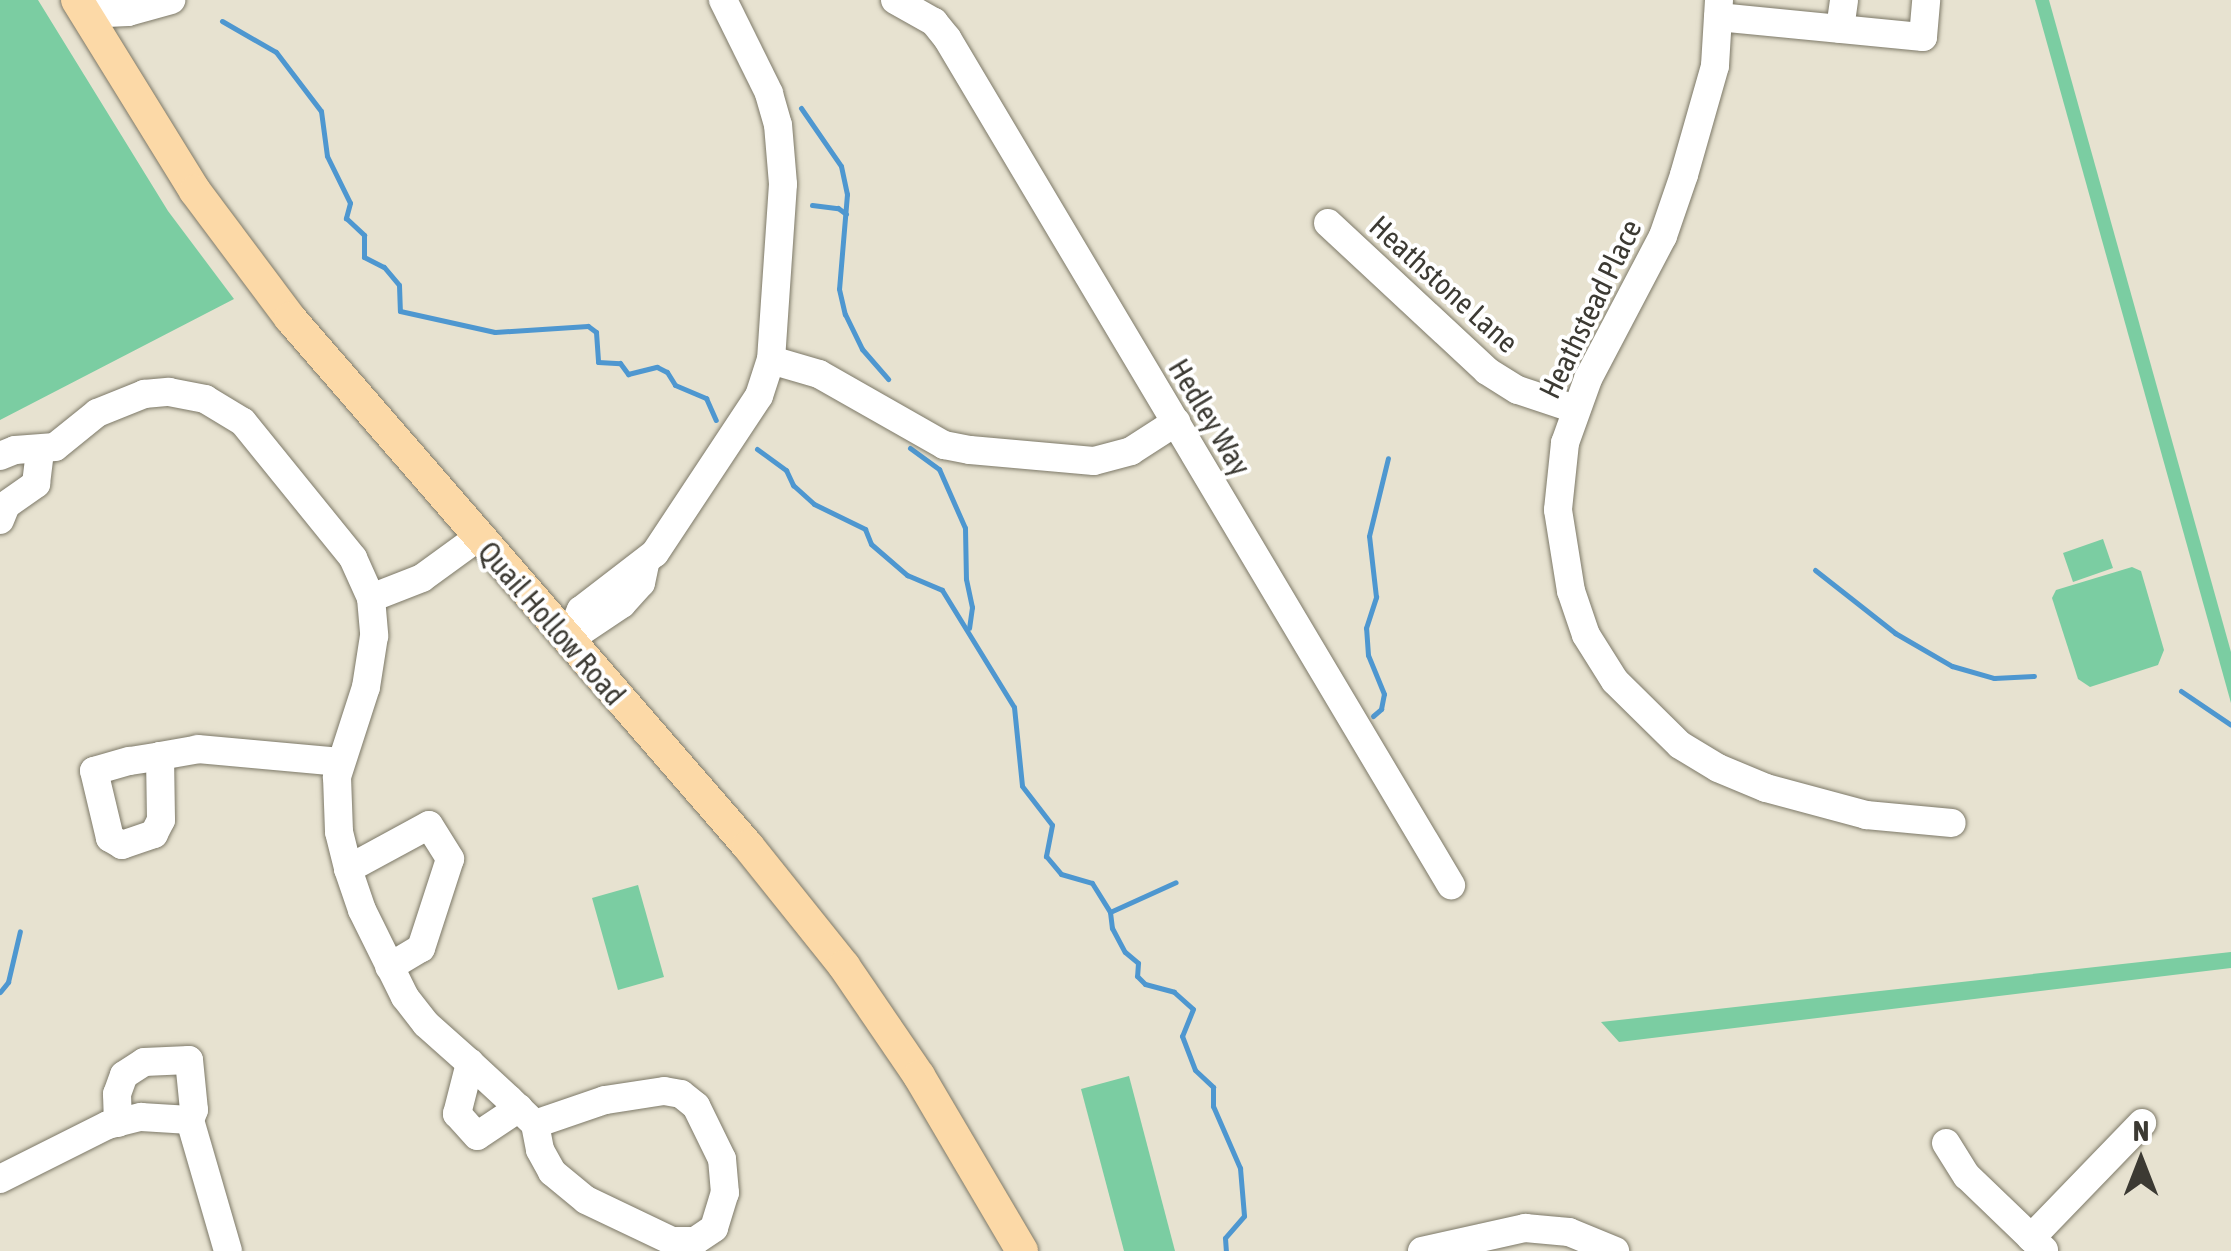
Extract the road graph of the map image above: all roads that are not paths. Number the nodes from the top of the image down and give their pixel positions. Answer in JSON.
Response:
{"nodes":[{"id":1,"x":171,"y":0,"type":"edge"},
{"id":2,"x":722,"y":0,"type":"edge"},
{"id":3,"x":895,"y":0,"type":"edge"},
{"id":4,"x":1844,"y":0,"type":"edge"},
{"id":5,"x":1926,"y":0,"type":"edge"},
{"id":6,"x":92,"y":5,"type":"edge"},
{"id":7,"x":1719,"y":8,"type":"edge"},
{"id":8,"x":1840,"y":29,"type":"junction"},
{"id":9,"x":1328,"y":224,"type":"dead end"},
{"id":10,"x":772,"y":360,"type":"junction"},
{"id":11,"x":1575,"y":409,"type":"junction"},
{"id":12,"x":1176,"y":422,"type":"junction"},
{"id":13,"x":40,"y":450,"type":"junction"},
{"id":14,"x":0,"y":456,"type":"edge"},
{"id":15,"x":0,"y":520,"type":"edge"},
{"id":16,"x":476,"y":538,"type":"junction"},
{"id":17,"x":371,"y":598,"type":"junction"},
{"id":18,"x":569,"y":640,"type":"junction"},
{"id":19,"x":160,"y":756,"type":"dead end"},
{"id":20,"x":340,"y":762,"type":"junction"},
{"id":21,"x":1952,"y":823,"type":"dead end"},
{"id":22,"x":348,"y":868,"type":"junction"},
{"id":23,"x":1451,"y":885,"type":"dead end"},
{"id":24,"x":389,"y":967,"type":"junction"},
{"id":25,"x":470,"y":1063,"type":"junction"},
{"id":26,"x":527,"y":1116,"type":"junction"},
{"id":27,"x":190,"y":1120,"type":"junction"},
{"id":28,"x":118,"y":1123,"type":"junction"},
{"id":29,"x":2142,"y":1123,"type":"dead end"},
{"id":30,"x":1946,"y":1143,"type":"dead end"},
{"id":31,"x":0,"y":1179,"type":"edge"},
{"id":32,"x":711,"y":1243,"type":"edge"},
{"id":33,"x":2038,"y":1245,"type":"edge"},
{"id":34,"x":228,"y":1251,"type":"edge"},
{"id":35,"x":1022,"y":1251,"type":"edge"},
{"id":36,"x":1422,"y":1251,"type":"edge"},
{"id":37,"x":1615,"y":1251,"type":"edge"}],
"edges":[{"from":1,"to":6,"type":"street"},
{"from":2,"to":10,"type":"street"},
{"from":3,"to":12,"type":"street","name":"Hedley Way"},
{"from":4,"to":8,"type":"street"},
{"from":5,"to":8,"type":"street"},
{"from":6,"to":16,"type":"main road","name":"Quail Hollow Road"},
{"from":7,"to":8,"type":"street"},
{"from":7,"to":11,"type":"street","name":"Heathstead Place"},
{"from":9,"to":11,"type":"street","name":"Heathstone Lane"},
{"from":10,"to":12,"type":"street"},
{"from":10,"to":18,"type":"street"},
{"from":11,"to":21,"type":"street","name":"Heathstead Place"},
{"from":12,"to":23,"type":"street","name":"Hedley Way"},
{"from":13,"to":14,"type":"street"},
{"from":13,"to":15,"type":"street"},
{"from":13,"to":17,"type":"street"},
{"from":16,"to":17,"type":"street"},
{"from":16,"to":18,"type":"main road","name":"Quail Hollow Road"},
{"from":17,"to":20,"type":"street"},
{"from":18,"to":35,"type":"main road","name":"Quail Hollow Road"},
{"from":19,"to":20,"type":"street"},
{"from":20,"to":22,"type":"street"},
{"from":22,"to":24,"type":"street"},
{"from":22,"to":24,"type":"street"},
{"from":24,"to":25,"type":"street"},
{"from":25,"to":26,"type":"street"},
{"from":25,"to":26,"type":"street"},
{"from":26,"to":32,"type":"street"},
{"from":26,"to":32,"type":"street"},
{"from":27,"to":28,"type":"street"},
{"from":27,"to":28,"type":"street"},
{"from":27,"to":34,"type":"street"},
{"from":28,"to":31,"type":"street"},
{"from":29,"to":33,"type":"street"},
{"from":30,"to":33,"type":"street"},
{"from":36,"to":37,"type":"street"}]}
